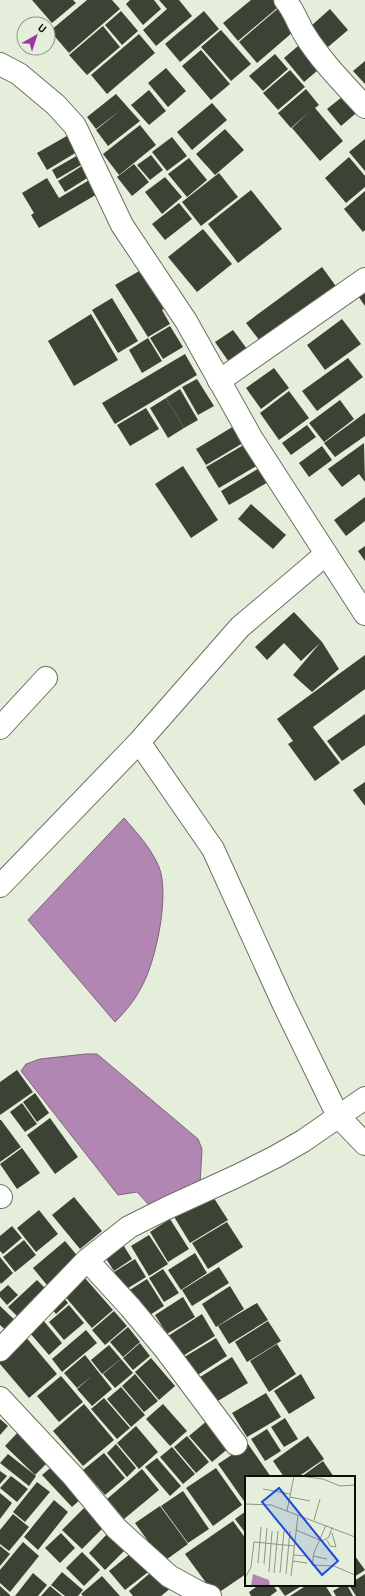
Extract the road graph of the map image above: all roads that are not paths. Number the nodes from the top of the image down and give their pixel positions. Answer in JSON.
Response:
{"nodes":[{"id":1,"x":285,"y":0,"type":"edge"},
{"id":2,"x":0,"y":64,"type":"edge"},
{"id":3,"x":365,"y":107,"type":"edge"},
{"id":4,"x":365,"y":279,"type":"edge"},
{"id":5,"x":219,"y":381,"type":"junction"},
{"id":6,"x":326,"y":554,"type":"junction"},
{"id":7,"x":365,"y":614,"type":"edge"},
{"id":8,"x":46,"y":678,"type":"dead end"},
{"id":9,"x":0,"y":728,"type":"edge"},
{"id":10,"x":138,"y":742,"type":"junction"},
{"id":11,"x":0,"y":886,"type":"edge"},
{"id":12,"x":365,"y":1098,"type":"edge"},
{"id":13,"x":338,"y":1116,"type":"junction"},
{"id":14,"x":365,"y":1144,"type":"edge"},
{"id":15,"x":87,"y":1260,"type":"junction"},
{"id":16,"x":0,"y":1350,"type":"edge"},
{"id":17,"x":0,"y":1398,"type":"edge"},
{"id":18,"x":236,"y":1444,"type":"dead end"},
{"id":19,"x":210,"y":1596,"type":"edge"}],
"edges":[{"from":1,"to":3,"type":"street"},
{"from":2,"to":5,"type":"street"},
{"from":4,"to":5,"type":"street"},
{"from":5,"to":6,"type":"street"},
{"from":6,"to":7,"type":"street"},
{"from":6,"to":10,"type":"street"},
{"from":8,"to":9,"type":"street"},
{"from":10,"to":11,"type":"street"},
{"from":10,"to":13,"type":"street"},
{"from":12,"to":13,"type":"street"},
{"from":13,"to":14,"type":"street"},
{"from":13,"to":15,"type":"street"},
{"from":15,"to":16,"type":"street"},
{"from":15,"to":18,"type":"street"},
{"from":17,"to":19,"type":"street"}]}
